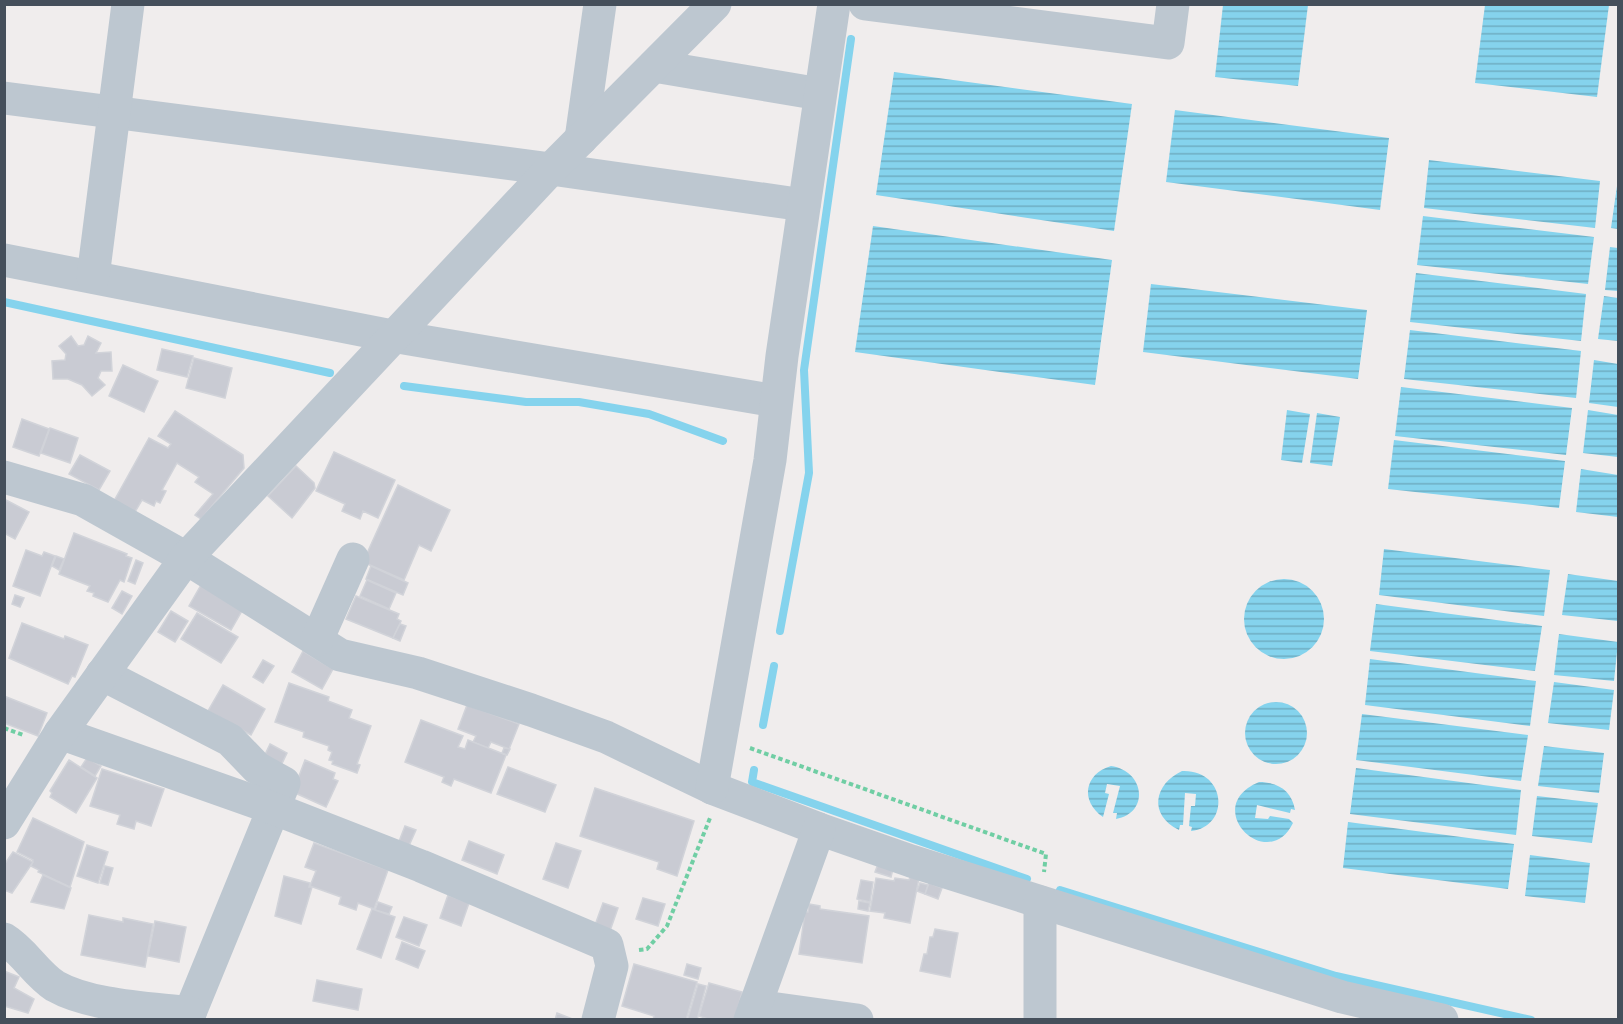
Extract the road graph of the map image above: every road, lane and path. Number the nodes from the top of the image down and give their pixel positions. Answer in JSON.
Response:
{"nodes":[{"id":1,"x":128,"y":4,"type":"edge"},
{"id":2,"x":600,"y":4,"type":"edge"},
{"id":3,"x":715,"y":4,"type":"edge"},
{"id":4,"x":834,"y":4,"type":"edge"},
{"id":5,"x":865,"y":4,"type":"edge"},
{"id":6,"x":1173,"y":4,"type":"edge"},
{"id":7,"x":654,"y":66,"type":"junction"},
{"id":8,"x":820,"y":94,"type":"junction"},
{"id":9,"x":4,"y":98,"type":"edge"},
{"id":10,"x":114,"y":111,"type":"junction"},
{"id":11,"x":582,"y":139,"type":"junction"},
{"id":12,"x":551,"y":169,"type":"junction"},
{"id":13,"x":804,"y":205,"type":"junction"},
{"id":14,"x":4,"y":260,"type":"edge"},
{"id":15,"x":93,"y":277,"type":"junction"},
{"id":16,"x":392,"y":336,"type":"junction"},
{"id":17,"x":776,"y":401,"type":"junction"},
{"id":18,"x":4,"y":477,"type":"edge"},
{"id":19,"x":186,"y":558,"type":"junction"},
{"id":20,"x":353,"y":559,"type":"dead end"},
{"id":21,"x":317,"y":640,"type":"junction"},
{"id":22,"x":102,"y":674,"type":"junction"},
{"id":23,"x":60,"y":733,"type":"junction"},
{"id":24,"x":746,"y":747,"type":"dead end"},
{"id":25,"x":717,"y":790,"type":"junction"},
{"id":26,"x":275,"y":809,"type":"junction"},
{"id":27,"x":4,"y":823,"type":"edge"},
{"id":28,"x":819,"y":829,"type":"junction"},
{"id":29,"x":1040,"y":902,"type":"junction"},
{"id":30,"x":4,"y":939,"type":"edge"},
{"id":31,"x":609,"y":953,"type":"junction"},
{"id":32,"x":753,"y":1013,"type":"edge"},
{"id":33,"x":189,"y":1017,"type":"edge"},
{"id":34,"x":598,"y":1020,"type":"edge"},
{"id":35,"x":857,"y":1020,"type":"edge"},
{"id":36,"x":1040,"y":1020,"type":"edge"},
{"id":37,"x":1442,"y":1020,"type":"edge"}],
"edges":[{"from":1,"to":10,"type":"street"},
{"from":2,"to":11,"type":"street"},
{"from":3,"to":7,"type":"street"},
{"from":4,"to":8,"type":"street"},
{"from":5,"to":6,"type":"street"},
{"from":7,"to":8,"type":"street"},
{"from":7,"to":11,"type":"street"},
{"from":8,"to":13,"type":"street"},
{"from":9,"to":10,"type":"street"},
{"from":10,"to":12,"type":"street"},
{"from":10,"to":15,"type":"street"},
{"from":11,"to":12,"type":"street"},
{"from":12,"to":13,"type":"street"},
{"from":12,"to":16,"type":"street"},
{"from":13,"to":17,"type":"street"},
{"from":14,"to":15,"type":"street"},
{"from":15,"to":16,"type":"street"},
{"from":16,"to":17,"type":"street"},
{"from":16,"to":19,"type":"street"},
{"from":17,"to":25,"type":"street"},
{"from":18,"to":19,"type":"street"},
{"from":19,"to":21,"type":"street"},
{"from":19,"to":22,"type":"street"},
{"from":20,"to":21,"type":"street"},
{"from":21,"to":25,"type":"street"},
{"from":22,"to":23,"type":"street"},
{"from":22,"to":26,"type":"street"},
{"from":23,"to":26,"type":"street"},
{"from":23,"to":27,"type":"street"},
{"from":24,"to":29,"type":"path"},
{"from":25,"to":28,"type":"street"},
{"from":25,"to":31,"type":"path"},
{"from":26,"to":31,"type":"street"},
{"from":26,"to":33,"type":"street"},
{"from":28,"to":29,"type":"street"},
{"from":28,"to":32,"type":"street"},
{"from":29,"to":36,"type":"street"},
{"from":29,"to":37,"type":"street"},
{"from":30,"to":33,"type":"street"},
{"from":31,"to":34,"type":"street"},
{"from":32,"to":35,"type":"street"}]}
